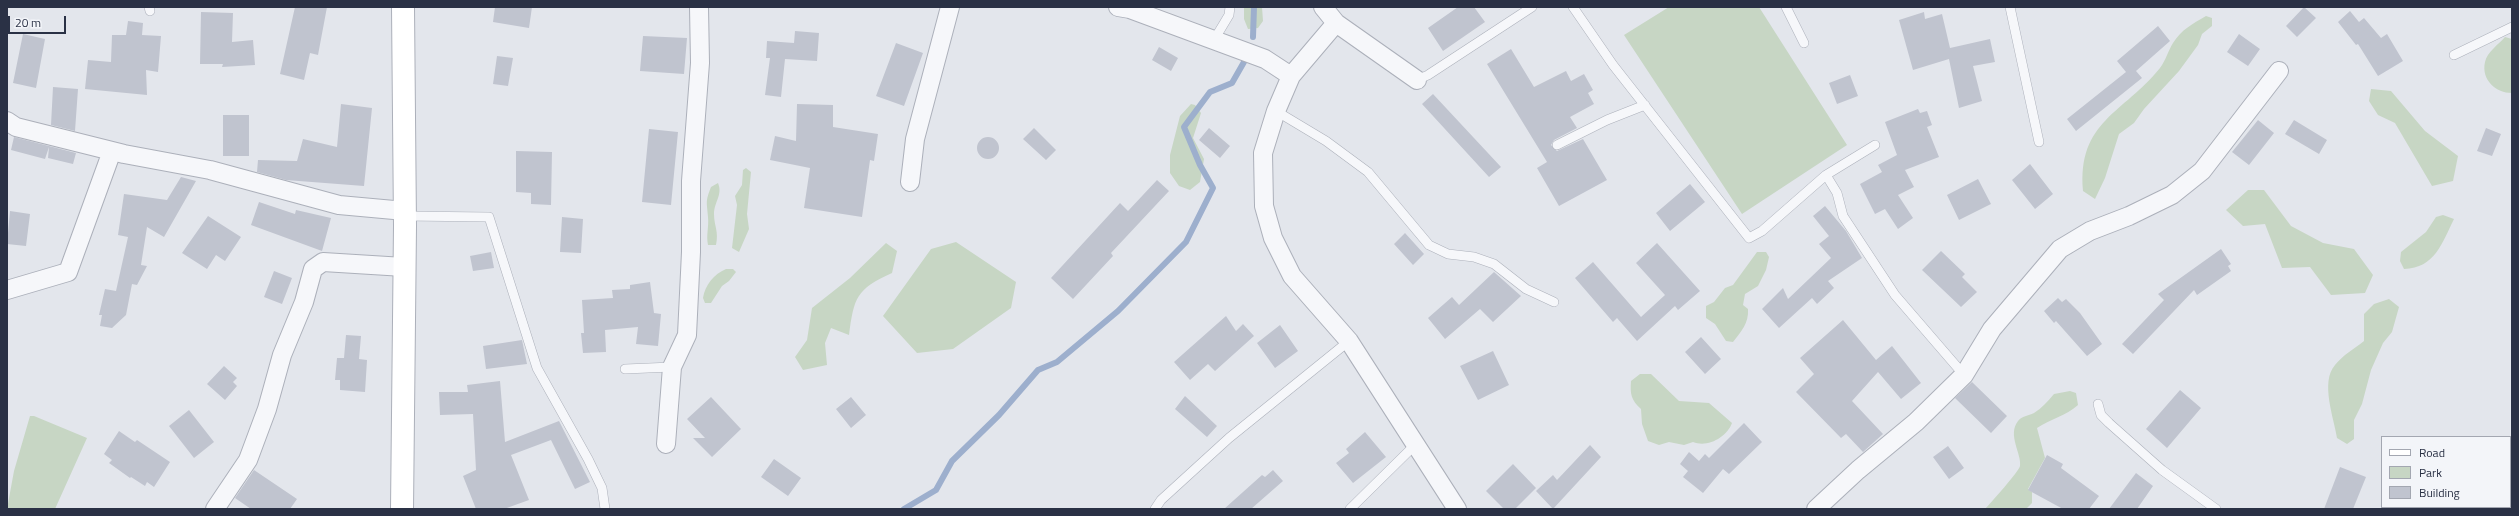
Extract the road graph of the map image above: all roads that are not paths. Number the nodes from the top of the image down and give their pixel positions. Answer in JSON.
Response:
{"nodes":[{"id":1,"x":403,"y":7,"type":"edge"},
{"id":2,"x":699,"y":7,"type":"edge"},
{"id":3,"x":950,"y":7,"type":"edge"},
{"id":4,"x":1118,"y":7,"type":"edge"},
{"id":5,"x":1230,"y":7,"type":"edge"},
{"id":6,"x":1323,"y":7,"type":"edge"},
{"id":7,"x":1532,"y":7,"type":"edge"},
{"id":8,"x":1574,"y":7,"type":"edge"},
{"id":9,"x":1786,"y":7,"type":"edge"},
{"id":10,"x":2010,"y":7,"type":"edge"},
{"id":11,"x":1336,"y":23,"type":"junction"},
{"id":12,"x":2512,"y":27,"type":"edge"},
{"id":13,"x":1214,"y":40,"type":"junction"},
{"id":14,"x":1804,"y":43,"type":"dead end"},
{"id":15,"x":2454,"y":55,"type":"dead end"},
{"id":16,"x":2279,"y":71,"type":"dead end"},
{"id":17,"x":1290,"y":76,"type":"junction"},
{"id":18,"x":1417,"y":80,"type":"joint"},
{"id":19,"x":1646,"y":105,"type":"junction"},
{"id":20,"x":1276,"y":110,"type":"junction"},
{"id":21,"x":7,"y":121,"type":"edge"},
{"id":22,"x":2039,"y":142,"type":"dead end"},
{"id":23,"x":1557,"y":145,"type":"dead end"},
{"id":24,"x":1875,"y":145,"type":"dead end"},
{"id":25,"x":112,"y":151,"type":"junction"},
{"id":26,"x":1826,"y":175,"type":"junction"},
{"id":27,"x":910,"y":182,"type":"dead end"},
{"id":28,"x":405,"y":214,"type":"junction"},
{"id":29,"x":404,"y":267,"type":"junction"},
{"id":30,"x":7,"y":290,"type":"edge"},
{"id":31,"x":1554,"y":302,"type":"dead end"},
{"id":32,"x":1349,"y":341,"type":"junction"},
{"id":33,"x":672,"y":367,"type":"junction"},
{"id":34,"x":625,"y":368,"type":"dead end"},
{"id":35,"x":1964,"y":374,"type":"junction"},
{"id":36,"x":2098,"y":404,"type":"dead end"},
{"id":37,"x":666,"y":444,"type":"dead end"},
{"id":38,"x":1416,"y":444,"type":"junction"},
{"id":39,"x":215,"y":509,"type":"edge"},
{"id":40,"x":402,"y":509,"type":"edge"},
{"id":41,"x":605,"y":509,"type":"edge"},
{"id":42,"x":1154,"y":509,"type":"edge"},
{"id":43,"x":1350,"y":509,"type":"edge"},
{"id":44,"x":1457,"y":509,"type":"edge"},
{"id":45,"x":1816,"y":509,"type":"edge"},
{"id":46,"x":2216,"y":509,"type":"edge"}],
"edges":[{"from":1,"to":28,"type":"main road"},
{"from":2,"to":33,"type":"street"},
{"from":3,"to":27,"type":"street"},
{"from":4,"to":13,"type":"street"},
{"from":5,"to":13,"type":"lane"},
{"from":6,"to":11,"type":"street"},
{"from":7,"to":18,"type":"lane"},
{"from":8,"to":19,"type":"lane"},
{"from":9,"to":14,"type":"lane"},
{"from":10,"to":22,"type":"lane"},
{"from":11,"to":17,"type":"street"},
{"from":11,"to":18,"type":"street"},
{"from":12,"to":15,"type":"lane"},
{"from":13,"to":17,"type":"street"},
{"from":16,"to":35,"type":"street"},
{"from":17,"to":20,"type":"street"},
{"from":19,"to":23,"type":"lane"},
{"from":19,"to":26,"type":"lane"},
{"from":20,"to":31,"type":"lane"},
{"from":20,"to":32,"type":"street"},
{"from":21,"to":25,"type":"street"},
{"from":24,"to":26,"type":"lane"},
{"from":25,"to":28,"type":"street"},
{"from":25,"to":30,"type":"street"},
{"from":26,"to":35,"type":"lane"},
{"from":28,"to":29,"type":"main road"},
{"from":28,"to":41,"type":"lane"},
{"from":29,"to":39,"type":"street"},
{"from":29,"to":40,"type":"main road"},
{"from":32,"to":38,"type":"street"},
{"from":32,"to":42,"type":"lane"},
{"from":33,"to":34,"type":"lane"},
{"from":33,"to":37,"type":"street"},
{"from":35,"to":45,"type":"street"},
{"from":36,"to":46,"type":"lane"},
{"from":38,"to":43,"type":"lane"},
{"from":38,"to":44,"type":"street"}]}
